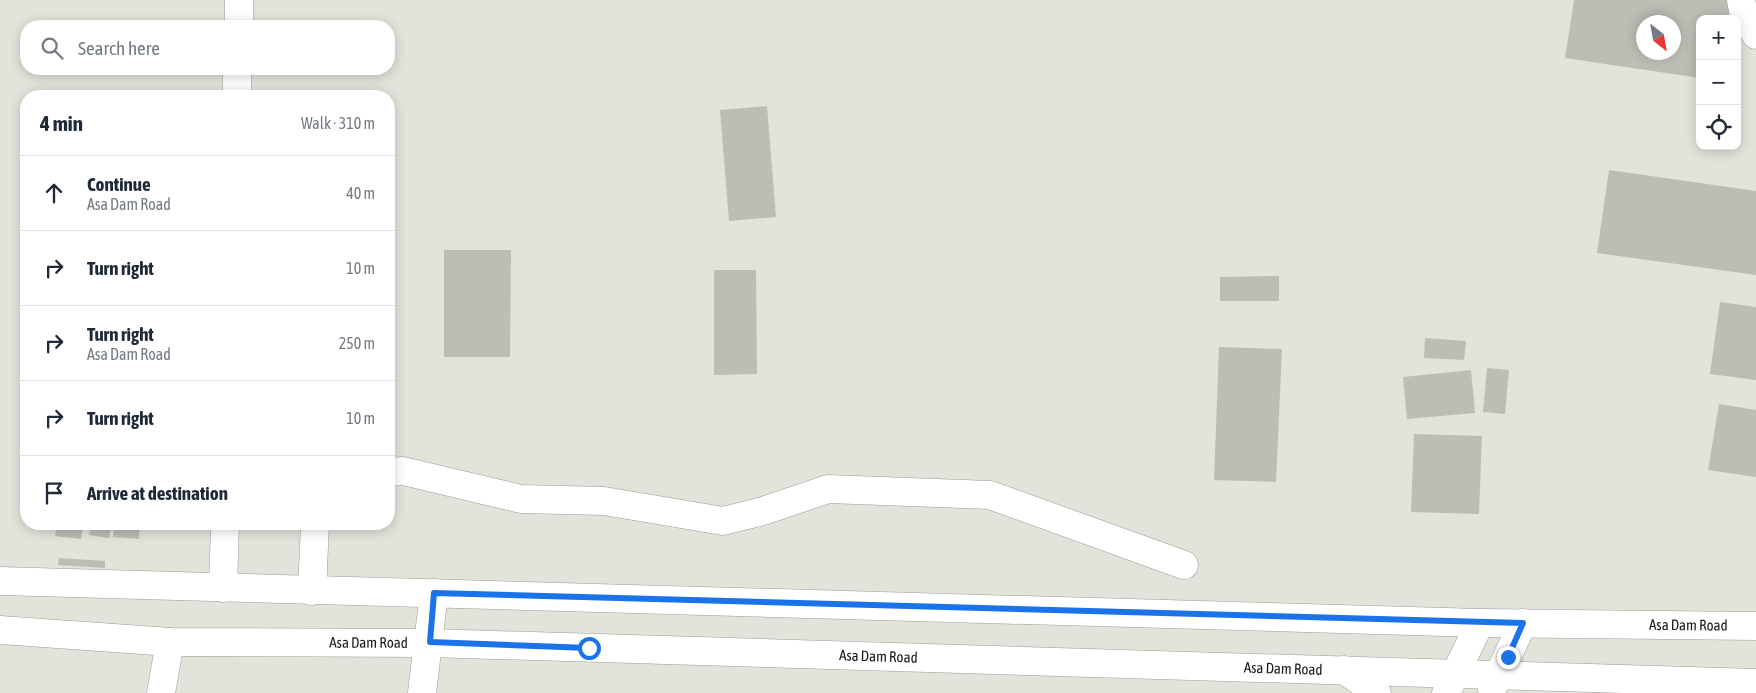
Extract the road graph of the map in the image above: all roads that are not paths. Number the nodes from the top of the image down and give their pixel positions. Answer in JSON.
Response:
{"nodes":[{"id":1,"x":239,"y":0,"type":"edge"},
{"id":2,"x":1741,"y":0,"type":"edge"},
{"id":3,"x":238,"y":20,"type":"edge"},
{"id":4,"x":1756,"y":35,"type":"edge"},
{"id":5,"x":237,"y":75,"type":"edge"},
{"id":6,"x":237,"y":90,"type":"edge"},
{"id":7,"x":395,"y":472,"type":"edge"},
{"id":8,"x":225,"y":530,"type":"edge"},
{"id":9,"x":315,"y":530,"type":"edge"},
{"id":10,"x":1184,"y":565,"type":"dead end"},
{"id":11,"x":0,"y":582,"type":"edge"},
{"id":12,"x":223,"y":588,"type":"junction"},
{"id":13,"x":312,"y":591,"type":"junction"},
{"id":14,"x":434,"y":593,"type":"junction"},
{"id":15,"x":1480,"y":623,"type":"junction"},
{"id":16,"x":1523,"y":623,"type":"junction"},
{"id":17,"x":1756,"y":626,"type":"edge"},
{"id":18,"x":0,"y":630,"type":"edge"},
{"id":19,"x":170,"y":642,"type":"junction"},
{"id":20,"x":430,"y":642,"type":"junction"},
{"id":21,"x":1344,"y":670,"type":"junction"},
{"id":22,"x":1580,"y":678,"type":"junction"},
{"id":23,"x":1452,"y":683,"type":"edge"},
{"id":24,"x":1756,"y":683,"type":"edge"},
{"id":25,"x":1495,"y":684,"type":"edge"},
{"id":26,"x":161,"y":693,"type":"edge"},
{"id":27,"x":422,"y":693,"type":"edge"},
{"id":28,"x":1377,"y":693,"type":"edge"},
{"id":29,"x":1540,"y":693,"type":"edge"}],
"edges":[{"from":1,"to":3,"type":"main road"},
{"from":2,"to":4,"type":"main road"},
{"from":5,"to":6,"type":"main road"},
{"from":7,"to":10,"type":"main road"},
{"from":8,"to":12,"type":"main road"},
{"from":9,"to":13,"type":"main road"},
{"from":11,"to":12,"type":"main road","name":"Asa Dam Road"},
{"from":12,"to":13,"type":"main road","name":"Asa Dam Road"},
{"from":13,"to":14,"type":"main road","name":"Asa Dam Road"},
{"from":14,"to":15,"type":"main road","name":"Asa Dam Road"},
{"from":14,"to":20,"type":"main road"},
{"from":15,"to":16,"type":"main road","name":"Asa Dam Road"},
{"from":15,"to":23,"type":"main road"},
{"from":16,"to":17,"type":"main road","name":"Asa Dam Road"},
{"from":16,"to":25,"type":"main road"},
{"from":18,"to":19,"type":"main road","name":"Asa Dam Road"},
{"from":19,"to":20,"type":"main road","name":"Asa Dam Road"},
{"from":19,"to":26,"type":"main road"},
{"from":20,"to":21,"type":"main road","name":"Asa Dam Road"},
{"from":20,"to":27,"type":"main road"},
{"from":21,"to":23,"type":"main road","name":"Asa Dam Road"},
{"from":21,"to":28,"type":"main road"},
{"from":22,"to":24,"type":"main road","name":"Asa Dam Road"},
{"from":22,"to":25,"type":"main road","name":"Asa Dam Road"},
{"from":22,"to":29,"type":"main road"},
{"from":23,"to":25,"type":"main road","name":"Asa Dam Road"}]}
